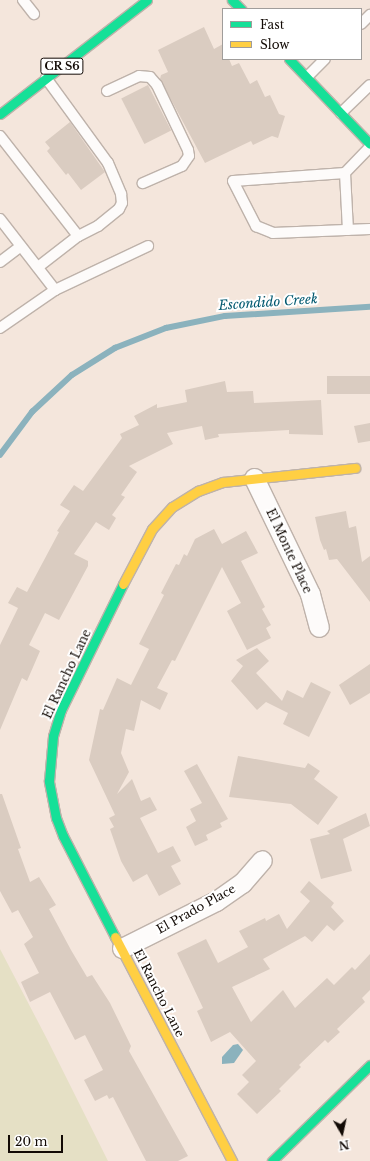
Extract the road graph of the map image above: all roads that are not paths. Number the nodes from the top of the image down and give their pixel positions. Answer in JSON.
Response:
{"nodes":[{"id":1,"x":24,"y":0,"type":"edge"},
{"id":2,"x":147,"y":0,"type":"edge"},
{"id":3,"x":232,"y":0,"type":"edge"},
{"id":4,"x":240,"y":8,"type":"edge"},
{"id":5,"x":34,"y":14,"type":"dead end"},
{"id":6,"x":370,"y":15,"type":"edge"},
{"id":7,"x":362,"y":23,"type":"edge"},
{"id":8,"x":290,"y":60,"type":"edge"},
{"id":9,"x":324,"y":60,"type":"edge"},
{"id":10,"x":46,"y":78,"type":"junction"},
{"id":11,"x":307,"y":78,"type":"junction"},
{"id":12,"x":370,"y":85,"type":"edge"},
{"id":13,"x":107,"y":91,"type":"dead end"},
{"id":14,"x":341,"y":113,"type":"junction"},
{"id":15,"x":0,"y":114,"type":"edge"},
{"id":16,"x":0,"y":136,"type":"edge"},
{"id":17,"x":370,"y":144,"type":"edge"},
{"id":18,"x":370,"y":147,"type":"edge"},
{"id":19,"x":345,"y":173,"type":"junction"},
{"id":20,"x":143,"y":184,"type":"dead end"},
{"id":21,"x":0,"y":219,"type":"edge"},
{"id":22,"x":370,"y":229,"type":"edge"},
{"id":23,"x":348,"y":230,"type":"junction"},
{"id":24,"x":78,"y":236,"type":"junction"},
{"id":25,"x":21,"y":246,"type":"junction"},
{"id":26,"x":148,"y":246,"type":"dead end"},
{"id":27,"x":0,"y":262,"type":"edge"},
{"id":28,"x":38,"y":268,"type":"junction"},
{"id":29,"x":55,"y":290,"type":"junction"},
{"id":30,"x":0,"y":328,"type":"edge"},
{"id":31,"x":355,"y":468,"type":"dead end"},
{"id":32,"x":254,"y":478,"type":"junction"},
{"id":33,"x":319,"y":627,"type":"dead end"},
{"id":34,"x":262,"y":860,"type":"dead end"},
{"id":35,"x":122,"y":948,"type":"junction"},
{"id":36,"x":370,"y":1065,"type":"edge"},
{"id":37,"x":232,"y":1161,"type":"edge"},
{"id":38,"x":272,"y":1161,"type":"edge"}],
"edges":[{"from":1,"to":5,"type":"lane"},
{"from":2,"to":10,"type":"street","number":"CR S6"},
{"from":3,"to":4,"type":"street"},
{"from":6,"to":7,"type":"lane"},
{"from":8,"to":11,"type":"street"},
{"from":9,"to":11,"type":"lane"},
{"from":10,"to":15,"type":"street","number":"CR S6"},
{"from":10,"to":24,"type":"lane"},
{"from":11,"to":14,"type":"street"},
{"from":12,"to":14,"type":"lane"},
{"from":13,"to":20,"type":"lane"},
{"from":14,"to":17,"type":"street"},
{"from":16,"to":24,"type":"lane"},
{"from":18,"to":19,"type":"lane"},
{"from":19,"to":23,"type":"lane"},
{"from":19,"to":23,"type":"lane"},
{"from":21,"to":25,"type":"lane"},
{"from":22,"to":23,"type":"lane"},
{"from":24,"to":28,"type":"lane"},
{"from":25,"to":27,"type":"lane"},
{"from":25,"to":28,"type":"lane"},
{"from":26,"to":29,"type":"lane"},
{"from":28,"to":29,"type":"lane"},
{"from":29,"to":30,"type":"lane"},
{"from":31,"to":32,"type":"street","name":"El Rancho Lane"},
{"from":32,"to":33,"type":"street","name":"El Monte Place"},
{"from":32,"to":35,"type":"street","name":"El Rancho Lane"},
{"from":34,"to":35,"type":"street","name":"El Prado Place"},
{"from":35,"to":37,"type":"street","name":"El Rancho Lane"},
{"from":36,"to":38,"type":"street"}]}
